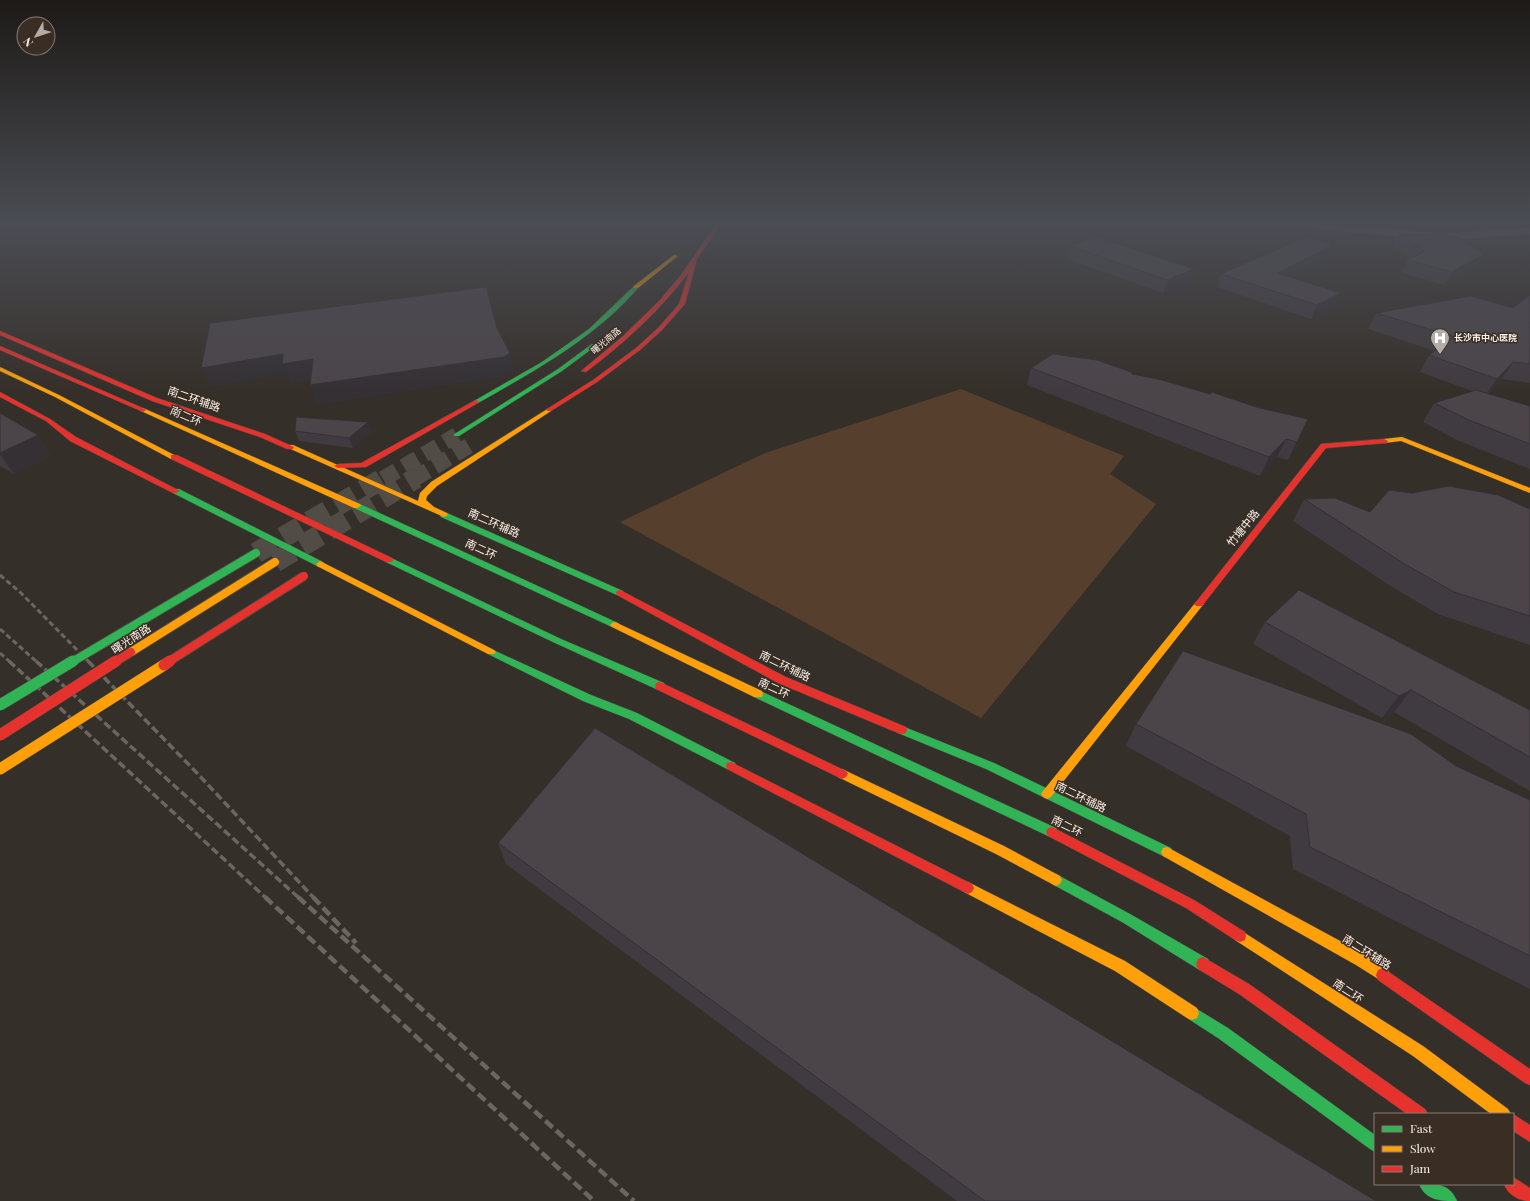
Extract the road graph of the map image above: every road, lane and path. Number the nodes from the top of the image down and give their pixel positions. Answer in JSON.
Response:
{"nodes":[{"id":1,"x":646,"y":279,"type":"edge"},
{"id":2,"x":656,"y":279,"type":"edge"},
{"id":3,"x":679,"y":279,"type":"edge"},
{"id":4,"x":689,"y":279,"type":"edge"},
{"id":5,"x":646,"y":291,"type":"dead end"},
{"id":6,"x":0,"y":333,"type":"edge"},
{"id":7,"x":603,"y":338,"type":"dead end"},
{"id":8,"x":0,"y":348,"type":"edge"},
{"id":9,"x":0,"y":369,"type":"edge"},
{"id":10,"x":578,"y":376,"type":"dead end"},
{"id":11,"x":0,"y":394,"type":"edge"},
{"id":12,"x":457,"y":435,"type":"tunnel mouth"},
{"id":13,"x":332,"y":465,"type":"junction"},
{"id":14,"x":1530,"y":491,"type":"edge"},
{"id":15,"x":430,"y":508,"type":"junction"},
{"id":16,"x":256,"y":552,"type":"tunnel mouth"},
{"id":17,"x":275,"y":562,"type":"tunnel mouth"},
{"id":18,"x":332,"y":569,"type":"junction"},
{"id":19,"x":0,"y":705,"type":"edge"},
{"id":20,"x":0,"y":735,"type":"edge"},
{"id":21,"x":0,"y":769,"type":"edge"},
{"id":22,"x":1047,"y":794,"type":"junction"},
{"id":23,"x":1530,"y":1078,"type":"edge"},
{"id":24,"x":1419,"y":1113,"type":"edge"},
{"id":25,"x":1502,"y":1113,"type":"edge"},
{"id":26,"x":1514,"y":1123,"type":"edge"},
{"id":27,"x":1530,"y":1134,"type":"edge"},
{"id":28,"x":1374,"y":1143,"type":"edge"},
{"id":29,"x":1428,"y":1185,"type":"edge"},
{"id":30,"x":1513,"y":1185,"type":"edge"},
{"id":31,"x":1530,"y":1198,"type":"edge"},
{"id":32,"x":1449,"y":1201,"type":"edge"}],
"edges":[{"from":1,"to":13,"type":"main road"},
{"from":2,"to":5,"type":"main road"},
{"from":3,"to":10,"type":"main road","name":"曙光南路"},
{"from":4,"to":15,"type":"main road"},
{"from":6,"to":13,"type":"main road","name":"南二环辅路"},
{"from":7,"to":12,"type":"main road","name":"曙光南路"},
{"from":8,"to":25,"type":"main road","name":"南二环"},
{"from":9,"to":24,"type":"main road"},
{"from":11,"to":18,"type":"main road"},
{"from":13,"to":15,"type":"main road","name":"南二环辅路"},
{"from":14,"to":22,"type":"main road","name":"竹塘中路"},
{"from":15,"to":22,"type":"main road","name":"南二环辅路"},
{"from":16,"to":19,"type":"main road","name":"曙光南路","bridge":true},
{"from":17,"to":20,"type":"main road","name":"曙光南路","bridge":true},
{"from":18,"to":21,"type":"main road","bridge":true},
{"from":18,"to":28,"type":"main road"},
{"from":22,"to":23,"type":"main road","name":"南二环辅路"},
{"from":26,"to":27,"type":"main road"},
{"from":29,"to":32,"type":"main road"},
{"from":30,"to":31,"type":"main road"}]}
